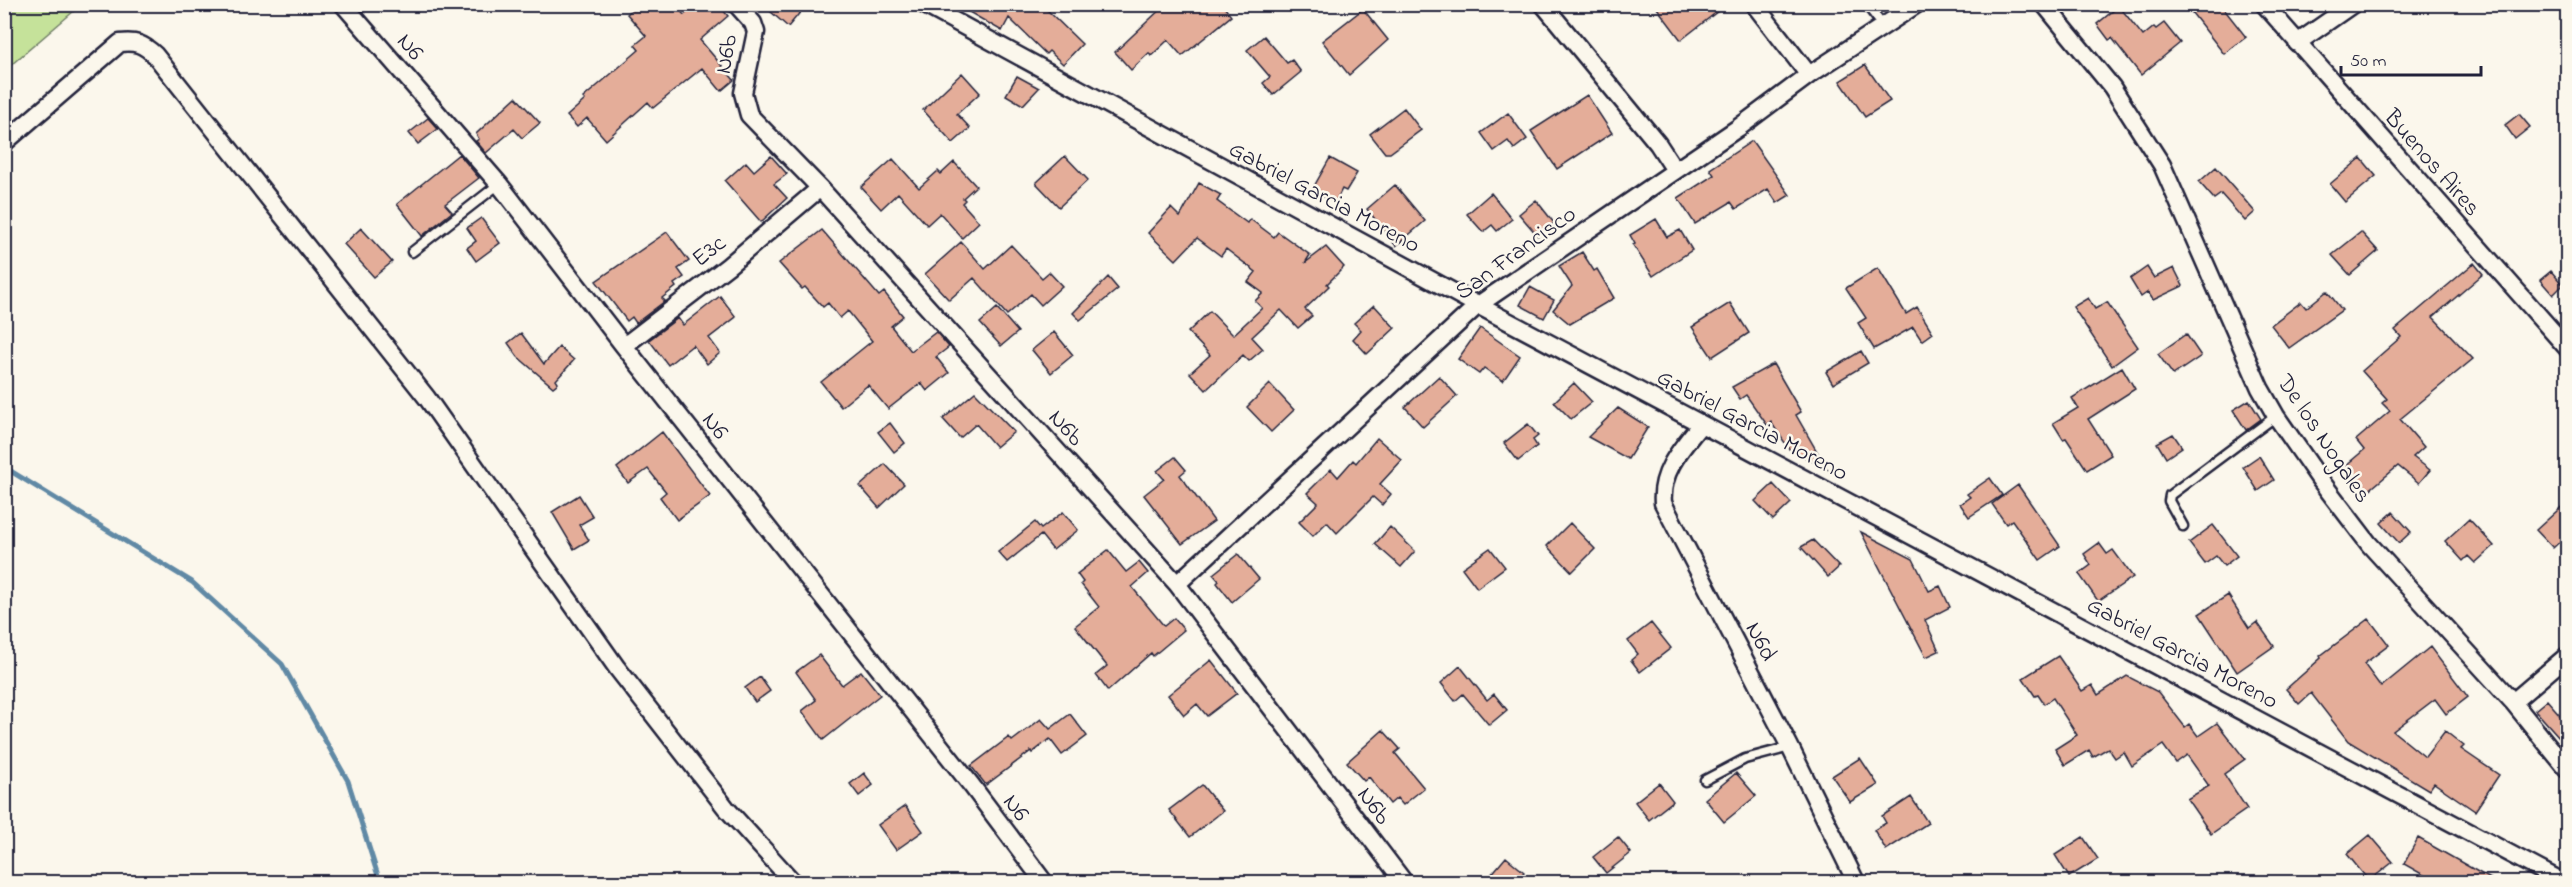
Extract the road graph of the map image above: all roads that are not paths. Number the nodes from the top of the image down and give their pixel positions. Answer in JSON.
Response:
{"nodes":[{"id":1,"x":343,"y":4,"type":"edge"},
{"id":2,"x":736,"y":4,"type":"edge"},
{"id":3,"x":923,"y":4,"type":"edge"},
{"id":4,"x":1543,"y":4,"type":"edge"},
{"id":5,"x":1754,"y":4,"type":"edge"},
{"id":6,"x":1866,"y":4,"type":"edge"},
{"id":7,"x":1917,"y":4,"type":"edge"},
{"id":8,"x":2044,"y":4,"type":"edge"},
{"id":9,"x":2264,"y":4,"type":"edge"},
{"id":10,"x":2353,"y":4,"type":"edge"},
{"id":11,"x":1884,"y":27,"type":"junction"},
{"id":12,"x":2297,"y":44,"type":"junction"},
{"id":13,"x":1809,"y":75,"type":"junction"},
{"id":14,"x":4,"y":143,"type":"edge"},
{"id":15,"x":1675,"y":170,"type":"junction"},
{"id":16,"x":499,"y":184,"type":"junction"},
{"id":17,"x":820,"y":188,"type":"junction"},
{"id":18,"x":412,"y":252,"type":"dead end"},
{"id":19,"x":1478,"y":305,"type":"junction"},
{"id":20,"x":624,"y":346,"type":"junction"},
{"id":21,"x":2568,"y":349,"type":"edge"},
{"id":22,"x":2276,"y":416,"type":"junction"},
{"id":23,"x":1701,"y":424,"type":"junction"},
{"id":24,"x":2183,"y":526,"type":"dead end"},
{"id":25,"x":1176,"y":584,"type":"junction"},
{"id":26,"x":2568,"y":655,"type":"edge"},
{"id":27,"x":2513,"y":702,"type":"junction"},
{"id":28,"x":1790,"y":747,"type":"junction"},
{"id":29,"x":2568,"y":770,"type":"edge"},
{"id":30,"x":1705,"y":780,"type":"dead end"},
{"id":31,"x":793,"y":882,"type":"edge"},
{"id":32,"x":1044,"y":882,"type":"edge"},
{"id":33,"x":1404,"y":882,"type":"edge"},
{"id":34,"x":1856,"y":882,"type":"edge"},
{"id":35,"x":2563,"y":882,"type":"edge"}],
"edges":[{"from":1,"to":16,"type":"street","name":"N6"},
{"from":2,"to":17,"type":"street","name":"N6b"},
{"from":3,"to":19,"type":"street","name":"Gabriel Garcia Moreno"},
{"from":4,"to":15,"type":"street"},
{"from":5,"to":13,"type":"street"},
{"from":6,"to":11,"type":"lane"},
{"from":7,"to":11,"type":"street","name":"San Francisco"},
{"from":8,"to":22,"type":"street","name":"De los Nogales"},
{"from":9,"to":12,"type":"street","name":"Buenos Aires"},
{"from":10,"to":12,"type":"street"},
{"from":11,"to":13,"type":"street","name":"San Francisco"},
{"from":12,"to":21,"type":"street","name":"Buenos Aires"},
{"from":13,"to":15,"type":"street","name":"San Francisco"},
{"from":14,"to":31,"type":"street"},
{"from":15,"to":19,"type":"street","name":"San Francisco"},
{"from":16,"to":18,"type":"lane"},
{"from":16,"to":20,"type":"street","name":"N6"},
{"from":17,"to":20,"type":"street","name":"E3c"},
{"from":17,"to":25,"type":"street","name":"N6b"},
{"from":19,"to":23,"type":"street","name":"Gabriel Garcia Moreno"},
{"from":19,"to":25,"type":"street","name":"San Francisco"},
{"from":20,"to":32,"type":"street","name":"N6"},
{"from":22,"to":24,"type":"lane"},
{"from":22,"to":27,"type":"street","name":"De los Nogales"},
{"from":23,"to":28,"type":"street","name":"N6d"},
{"from":23,"to":35,"type":"street","name":"Gabriel Garcia Moreno"},
{"from":25,"to":33,"type":"street","name":"N6b"},
{"from":26,"to":27,"type":"street"},
{"from":27,"to":29,"type":"street","name":"De los Nogales"},
{"from":28,"to":30,"type":"lane"},
{"from":28,"to":34,"type":"street","name":"N6d"}]}
